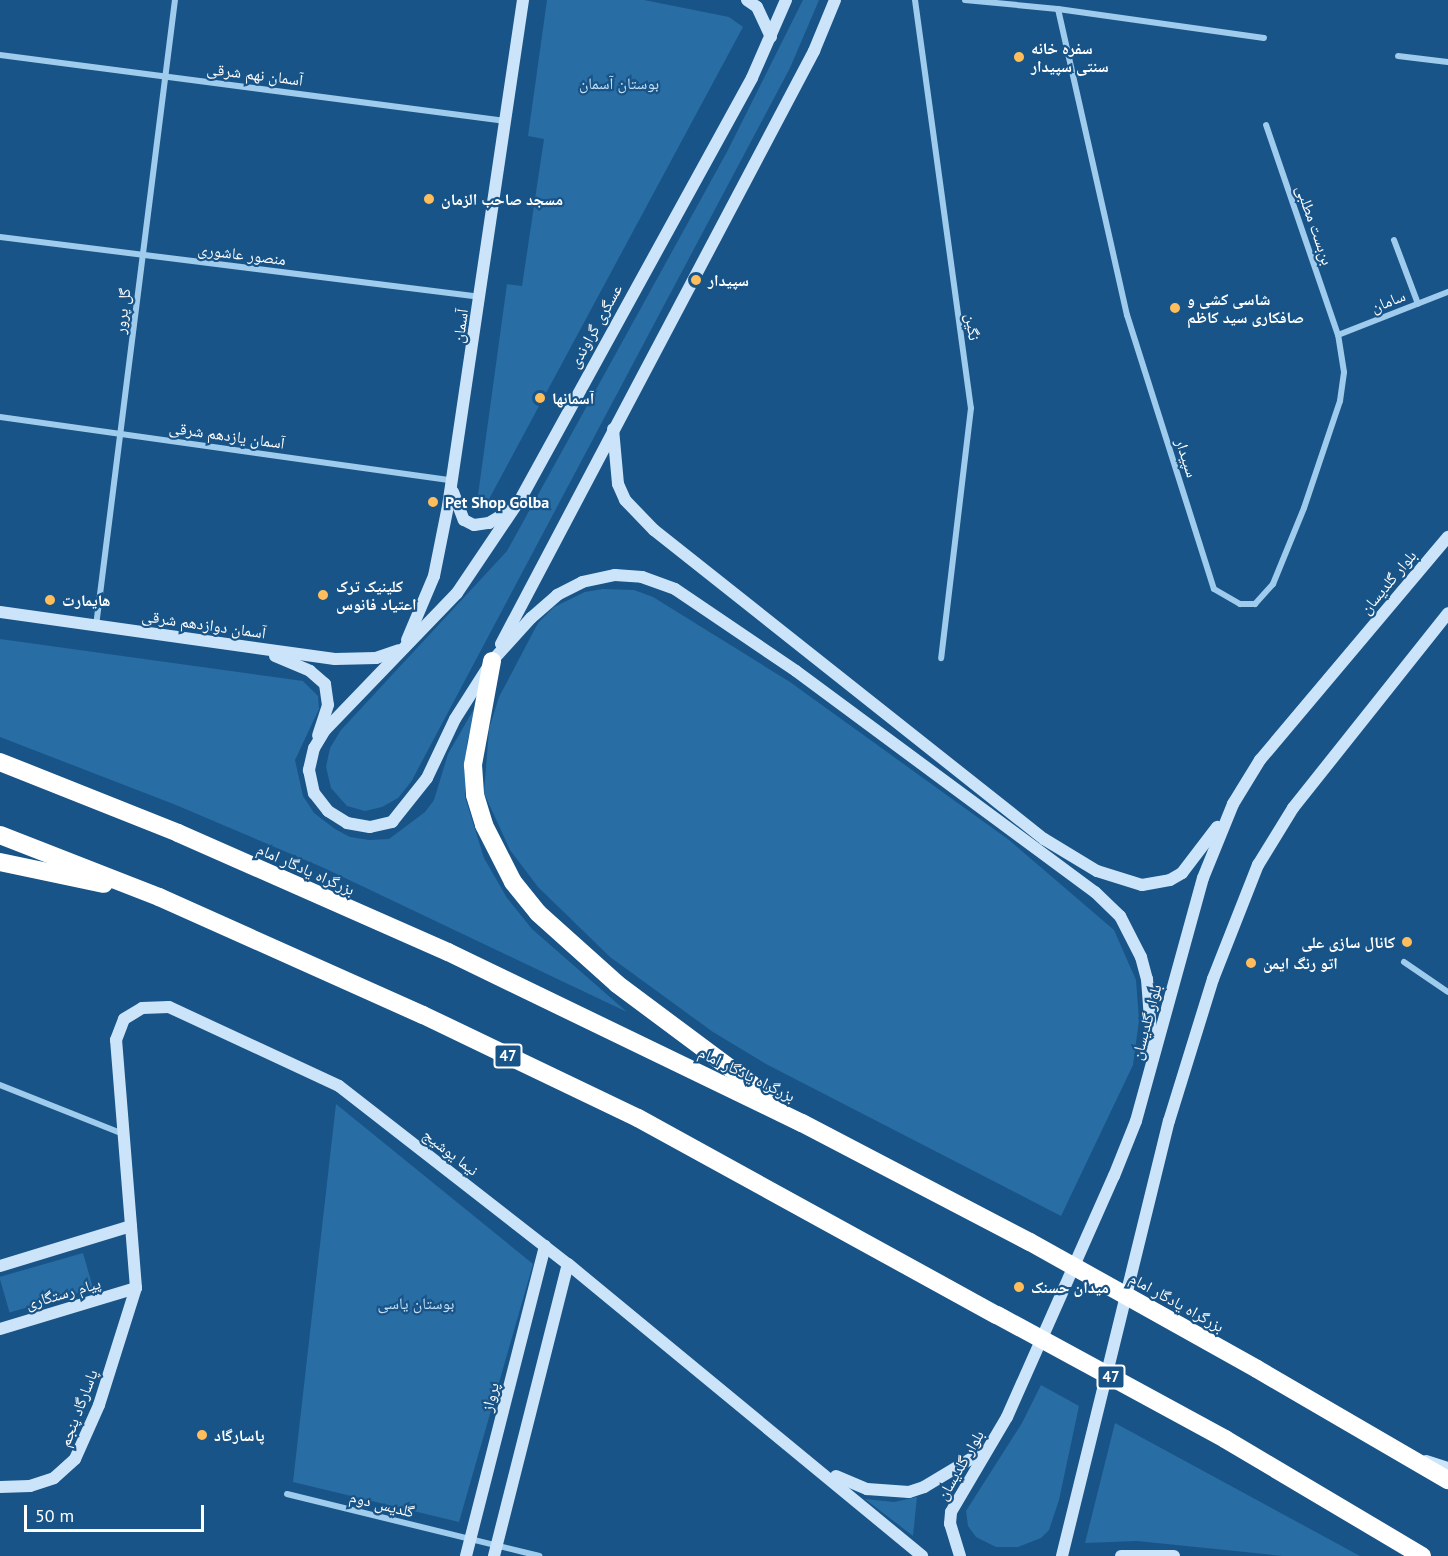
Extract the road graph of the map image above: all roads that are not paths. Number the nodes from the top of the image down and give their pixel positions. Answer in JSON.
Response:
{"nodes":[{"id":1,"x":175,"y":0,"type":"edge"},
{"id":2,"x":523,"y":0,"type":"edge"},
{"id":3,"x":747,"y":0,"type":"edge"},
{"id":4,"x":786,"y":0,"type":"edge"},
{"id":5,"x":835,"y":0,"type":"edge"},
{"id":6,"x":915,"y":0,"type":"edge"},
{"id":7,"x":965,"y":0,"type":"edge"},
{"id":8,"x":1058,"y":9,"type":"junction"},
{"id":9,"x":771,"y":37,"type":"junction"},
{"id":10,"x":1264,"y":38,"type":"dead end"},
{"id":11,"x":0,"y":55,"type":"edge"},
{"id":12,"x":1398,"y":56,"type":"dead end"},
{"id":13,"x":1448,"y":62,"type":"edge"},
{"id":14,"x":166,"y":76,"type":"junction"},
{"id":15,"x":506,"y":121,"type":"junction"},
{"id":16,"x":1266,"y":124,"type":"dead end"},
{"id":17,"x":0,"y":237,"type":"edge"},
{"id":18,"x":1394,"y":240,"type":"dead end"},
{"id":19,"x":143,"y":255,"type":"junction"},
{"id":20,"x":1448,"y":292,"type":"edge"},
{"id":21,"x":481,"y":298,"type":"junction"},
{"id":22,"x":1418,"y":304,"type":"junction"},
{"id":23,"x":1338,"y":335,"type":"junction"},
{"id":24,"x":0,"y":417,"type":"edge"},
{"id":25,"x":614,"y":429,"type":"junction"},
{"id":26,"x":120,"y":433,"type":"junction"},
{"id":27,"x":451,"y":480,"type":"junction"},
{"id":28,"x":519,"y":501,"type":"junction"},
{"id":29,"x":1448,"y":537,"type":"edge"},
{"id":30,"x":0,"y":612,"type":"edge"},
{"id":31,"x":1448,"y":613,"type":"edge"},
{"id":32,"x":96,"y":626,"type":"junction"},
{"id":33,"x":248,"y":647,"type":"junction"},
{"id":34,"x":403,"y":649,"type":"junction"},
{"id":35,"x":941,"y":658,"type":"dead end"},
{"id":36,"x":492,"y":661,"type":"junction"},
{"id":37,"x":314,"y":748,"type":"junction"},
{"id":38,"x":0,"y":762,"type":"edge"},
{"id":39,"x":1233,"y":804,"type":"junction"},
{"id":40,"x":0,"y":835,"type":"edge"},
{"id":41,"x":0,"y":862,"type":"edge"},
{"id":42,"x":159,"y":897,"type":"junction"},
{"id":43,"x":1404,"y":962,"type":"dead end"},
{"id":44,"x":1448,"y":992,"type":"edge"},
{"id":45,"x":1153,"y":1058,"type":"junction"},
{"id":46,"x":0,"y":1085,"type":"edge"},
{"id":47,"x":802,"y":1123,"type":"junction"},
{"id":48,"x":124,"y":1134,"type":"junction"},
{"id":49,"x":131,"y":1226,"type":"junction"},
{"id":50,"x":545,"y":1246,"type":"junction"},
{"id":51,"x":568,"y":1264,"type":"junction"},
{"id":52,"x":0,"y":1266,"type":"edge"},
{"id":53,"x":136,"y":1288,"type":"junction"},
{"id":54,"x":0,"y":1329,"type":"edge"},
{"id":55,"x":986,"y":1450,"type":"junction"},
{"id":56,"x":1397,"y":1451,"type":"junction"},
{"id":57,"x":816,"y":1465,"type":"junction"},
{"id":58,"x":1448,"y":1468,"type":"edge"},
{"id":59,"x":1448,"y":1480,"type":"edge"},
{"id":60,"x":0,"y":1487,"type":"edge"},
{"id":61,"x":287,"y":1494,"type":"dead end"},
{"id":62,"x":471,"y":1539,"type":"junction"},
{"id":63,"x":496,"y":1551,"type":"edge"},
{"id":64,"x":466,"y":1556,"type":"edge"},
{"id":65,"x":539,"y":1556,"type":"edge"},
{"id":66,"x":922,"y":1556,"type":"edge"},
{"id":67,"x":960,"y":1556,"type":"edge"},
{"id":68,"x":1062,"y":1556,"type":"edge"},
{"id":69,"x":1121,"y":1556,"type":"edge"},
{"id":70,"x":1174,"y":1556,"type":"edge"},
{"id":71,"x":1422,"y":1556,"type":"edge"}],
"edges":[{"from":1,"to":14,"type":"street","name":"گل پرور"},
{"from":2,"to":15,"type":"street","name":"آسمان"},
{"from":3,"to":9,"type":"street"},
{"from":4,"to":9,"type":"street","name":"عسگری گراوندی"},
{"from":5,"to":25,"type":"street"},
{"from":6,"to":35,"type":"street","name":"نگین"},
{"from":7,"to":8,"type":"street"},
{"from":8,"to":10,"type":"street"},
{"from":8,"to":23,"type":"street","name":"سپیدار"},
{"from":9,"to":28,"type":"street","name":"عسگری گراوندی"},
{"from":11,"to":14,"type":"street","name":"آسمان نهم شرقی"},
{"from":12,"to":13,"type":"street"},
{"from":14,"to":15,"type":"street","name":"آسمان نهم شرقی"},
{"from":14,"to":19,"type":"street","name":"گل پرور"},
{"from":15,"to":21,"type":"street","name":"آسمان"},
{"from":16,"to":23,"type":"street","name":"بن‌بست مطلبی"},
{"from":17,"to":19,"type":"street","name":"منصور عاشوری"},
{"from":18,"to":22,"type":"street"},
{"from":19,"to":21,"type":"street","name":"منصور عاشوری"},
{"from":19,"to":26,"type":"street","name":"گل پرور"},
{"from":20,"to":22,"type":"street","name":"سامان"},
{"from":21,"to":27,"type":"street","name":"آسمان"},
{"from":22,"to":23,"type":"street","name":"سامان"},
{"from":24,"to":26,"type":"street","name":"آسمان یازدهم شرقی"},
{"from":25,"to":36,"type":"street"},
{"from":25,"to":39,"type":"street"},
{"from":26,"to":27,"type":"street","name":"آسمان یازدهم شرقی"},
{"from":26,"to":32,"type":"street","name":"گل پرور"},
{"from":27,"to":28,"type":"street"},
{"from":27,"to":34,"type":"street","name":"آسمان"},
{"from":28,"to":34,"type":"street","name":"عسگری گراوندی"},
{"from":29,"to":39,"type":"street","name":"بلوار گلدیسان"},
{"from":30,"to":32,"type":"street","name":"آسمان دوازدهم شرقی"},
{"from":31,"to":68,"type":"street"},
{"from":32,"to":33,"type":"street","name":"آسمان دوازدهم شرقی"},
{"from":33,"to":34,"type":"street","name":"آسمان دوازدهم شرقی"},
{"from":33,"to":37,"type":"street"},
{"from":34,"to":37,"type":"street","name":"عسگری گراوندی"},
{"from":36,"to":37,"type":"street"},
{"from":36,"to":45,"type":"street"},
{"from":36,"to":47,"type":"highway"},
{"from":38,"to":47,"type":"highway","name":"بزرگراه یادگار امام"},
{"from":39,"to":45,"type":"street","name":"بلوار گلدیسان"},
{"from":40,"to":42,"type":"highway","number":"47"},
{"from":41,"to":42,"type":"highway"},
{"from":42,"to":71,"type":"highway","number":"47","bridge":true},
{"from":43,"to":44,"type":"street"},
{"from":45,"to":55,"type":"street","name":"بلوار گلدیسان"},
{"from":46,"to":48,"type":"street"},
{"from":47,"to":56,"type":"highway","name":"بزرگراه یادگار امام","bridge":true},
{"from":48,"to":49,"type":"street","name":"نیما یوشیج"},
{"from":48,"to":50,"type":"street","name":"نیما یوشیج"},
{"from":49,"to":52,"type":"street"},
{"from":49,"to":53,"type":"street","name":"نیما یوشیج"},
{"from":50,"to":51,"type":"street","name":"نیما یوشیج"},
{"from":50,"to":62,"type":"street","name":"پرواز"},
{"from":51,"to":57,"type":"street","name":"نیما یوشیج"},
{"from":51,"to":63,"type":"street"},
{"from":53,"to":54,"type":"street","name":"پیام رستگاری"},
{"from":53,"to":60,"type":"street","name":"پاسارگاد پنجم"},
{"from":55,"to":57,"type":"street"},
{"from":55,"to":67,"type":"street","name":"بلوار گلدیسان"},
{"from":56,"to":58,"type":"street"},
{"from":56,"to":59,"type":"highway","name":"بزرگراه یادگار امام"},
{"from":57,"to":66,"type":"street"},
{"from":61,"to":62,"type":"street","name":"گلدیس دوم"},
{"from":62,"to":63,"type":"street","name":"گلدیس دوم"},
{"from":62,"to":64,"type":"street","name":"پرواز"},
{"from":63,"to":65,"type":"street","name":"گلدیس دوم"},
{"from":69,"to":70,"type":"street"}]}
